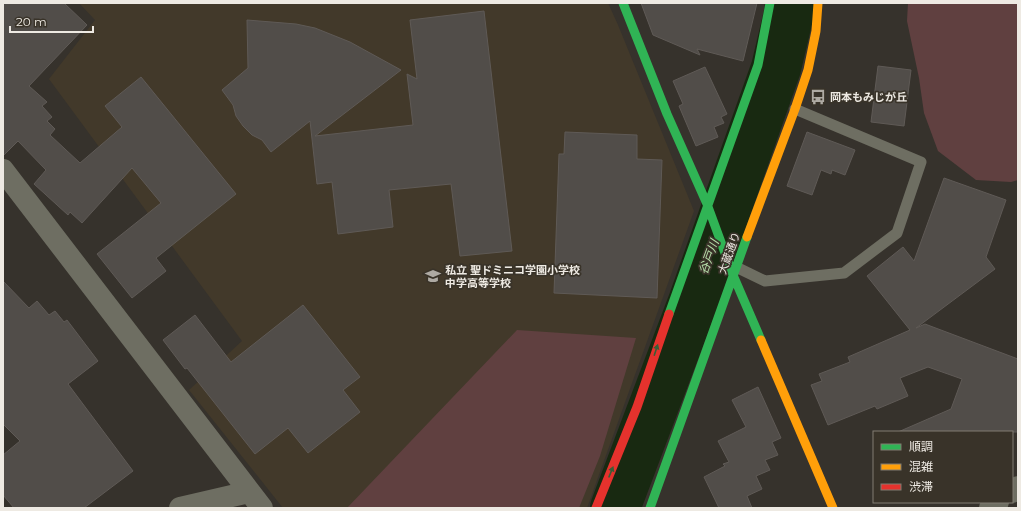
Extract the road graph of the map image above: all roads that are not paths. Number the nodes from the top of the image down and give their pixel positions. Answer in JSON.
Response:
{"nodes":[{"id":1,"x":622,"y":3,"type":"edge"},
{"id":2,"x":770,"y":3,"type":"edge"},
{"id":3,"x":818,"y":3,"type":"edge"},
{"id":4,"x":795,"y":109,"type":"junction"},
{"id":5,"x":3,"y":170,"type":"edge"},
{"id":6,"x":707,"y":204,"type":"junction"},
{"id":7,"x":735,"y":271,"type":"junction"},
{"id":8,"x":256,"y":500,"type":"edge"},
{"id":9,"x":180,"y":508,"type":"edge"},
{"id":10,"x":596,"y":508,"type":"edge"},
{"id":11,"x":650,"y":508,"type":"edge"},
{"id":12,"x":833,"y":508,"type":"edge"}],
"edges":[{"from":1,"to":6,"type":"street"},
{"from":2,"to":6,"type":"street"},
{"from":3,"to":4,"type":"street","name":"大蔵通り"},
{"from":4,"to":7,"type":"street","name":"大蔵通り"},
{"from":4,"to":7,"type":"lane"},
{"from":5,"to":8,"type":"street"},
{"from":6,"to":7,"type":"street"},
{"from":10,"to":6,"type":"street","one_way":true},
{"from":7,"to":11,"type":"street","name":"大蔵通り"},
{"from":7,"to":12,"type":"street"},
{"from":8,"to":9,"type":"street"}]}
